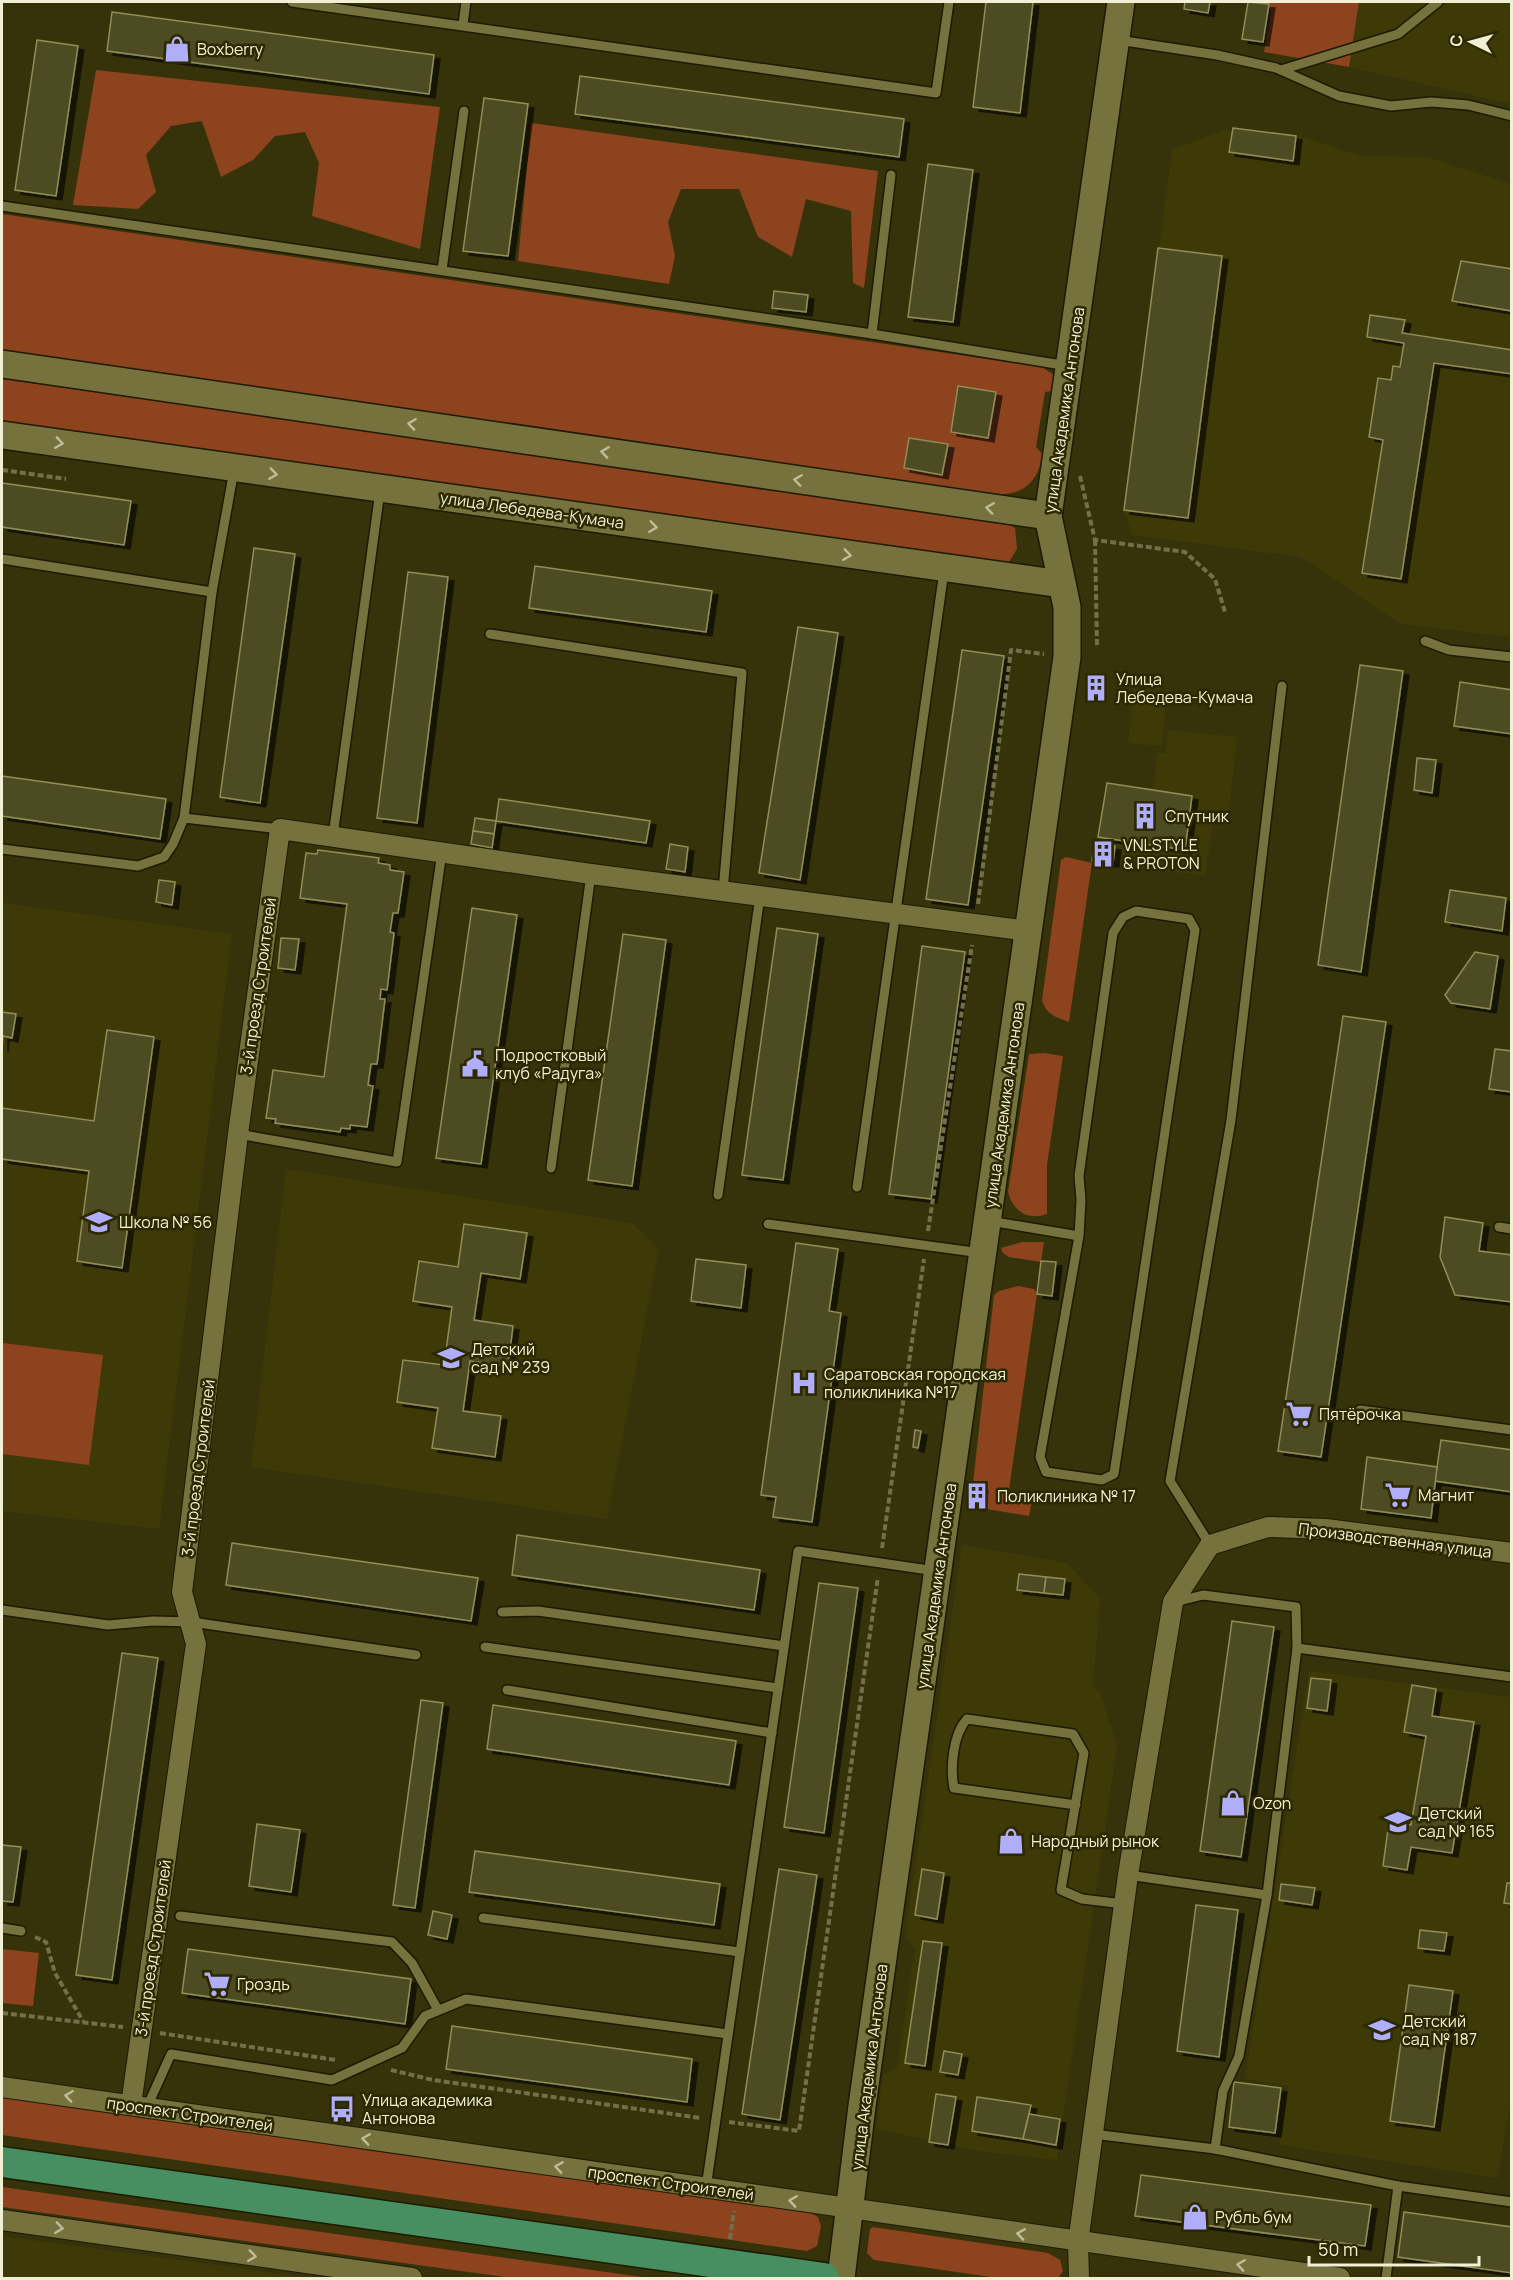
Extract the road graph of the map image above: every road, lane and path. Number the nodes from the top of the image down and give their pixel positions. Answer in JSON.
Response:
{"nodes":[{"id":1,"x":292,"y":2,"type":"edge"},
{"id":2,"x":466,"y":2,"type":"edge"},
{"id":3,"x":949,"y":2,"type":"edge"},
{"id":4,"x":1121,"y":2,"type":"edge"},
{"id":5,"x":1437,"y":2,"type":"edge"},
{"id":6,"x":463,"y":24,"type":"junction"},
{"id":7,"x":1116,"y":40,"type":"junction"},
{"id":8,"x":1281,"y":70,"type":"junction"},
{"id":9,"x":464,"y":111,"type":"dead end"},
{"id":10,"x":1512,"y":116,"type":"edge"},
{"id":11,"x":891,"y":175,"type":"dead end"},
{"id":12,"x":2,"y":206,"type":"edge"},
{"id":13,"x":442,"y":270,"type":"junction"},
{"id":14,"x":872,"y":334,"type":"junction"},
{"id":15,"x":2,"y":364,"type":"edge"},
{"id":16,"x":1070,"y":367,"type":"junction"},
{"id":17,"x":2,"y":435,"type":"edge"},
{"id":18,"x":234,"y":468,"type":"junction"},
{"id":19,"x":2,"y":470,"type":"edge"},
{"id":20,"x":1078,"y":470,"type":"dead end"},
{"id":21,"x":66,"y":479,"type":"dead end"},
{"id":22,"x":380,"y":489,"type":"junction"},
{"id":23,"x":1048,"y":516,"type":"junction"},
{"id":24,"x":1095,"y":540,"type":"junction"},
{"id":25,"x":2,"y":559,"type":"edge"},
{"id":26,"x":945,"y":568,"type":"junction"},
{"id":27,"x":1062,"y":584,"type":"junction"},
{"id":28,"x":212,"y":592,"type":"junction"},
{"id":29,"x":1225,"y":612,"type":"dead end"},
{"id":30,"x":490,"y":634,"type":"dead end"},
{"id":31,"x":1425,"y":641,"type":"dead end"},
{"id":32,"x":1097,"y":646,"type":"dead end"},
{"id":33,"x":1011,"y":650,"type":"dead end"},
{"id":34,"x":1046,"y":655,"type":"dead end"},
{"id":35,"x":1512,"y":657,"type":"edge"},
{"id":36,"x":1282,"y":686,"type":"dead end"},
{"id":37,"x":184,"y":818,"type":"junction"},
{"id":38,"x":280,"y":829,"type":"junction"},
{"id":39,"x":333,"y":836,"type":"junction"},
{"id":40,"x":2,"y":849,"type":"edge"},
{"id":41,"x":442,"y":852,"type":"junction"},
{"id":42,"x":591,"y":874,"type":"junction"},
{"id":43,"x":723,"y":891,"type":"junction"},
{"id":44,"x":760,"y":896,"type":"junction"},
{"id":45,"x":895,"y":912,"type":"junction"},
{"id":46,"x":1029,"y":931,"type":"junction"},
{"id":47,"x":237,"y":1134,"type":"junction"},
{"id":48,"x":550,"y":1168,"type":"dead end"},
{"id":49,"x":857,"y":1187,"type":"dead end"},
{"id":50,"x":718,"y":1195,"type":"dead end"},
{"id":51,"x":988,"y":1221,"type":"junction"},
{"id":52,"x":768,"y":1224,"type":"dead end"},
{"id":53,"x":1500,"y":1227,"type":"dead end"},
{"id":54,"x":1512,"y":1229,"type":"edge"},
{"id":55,"x":1079,"y":1236,"type":"junction"},
{"id":56,"x":983,"y":1254,"type":"junction"},
{"id":57,"x":1360,"y":1410,"type":"dead end"},
{"id":58,"x":1512,"y":1430,"type":"edge"},
{"id":59,"x":1210,"y":1545,"type":"junction"},
{"id":60,"x":1512,"y":1553,"type":"edge"},
{"id":61,"x":938,"y":1572,"type":"junction"},
{"id":62,"x":1173,"y":1602,"type":"junction"},
{"id":63,"x":2,"y":1610,"type":"edge"},
{"id":64,"x":502,"y":1612,"type":"dead end"},
{"id":65,"x":192,"y":1622,"type":"junction"},
{"id":66,"x":784,"y":1646,"type":"junction"},
{"id":67,"x":485,"y":1647,"type":"dead end"},
{"id":68,"x":1298,"y":1648,"type":"junction"},
{"id":69,"x":416,"y":1655,"type":"dead end"},
{"id":70,"x":1512,"y":1677,"type":"edge"},
{"id":71,"x":778,"y":1688,"type":"junction"},
{"id":72,"x":507,"y":1690,"type":"dead end"},
{"id":73,"x":772,"y":1733,"type":"junction"},
{"id":74,"x":1076,"y":1805,"type":"junction"},
{"id":75,"x":1128,"y":1875,"type":"junction"},
{"id":76,"x":1267,"y":1895,"type":"junction"},
{"id":77,"x":1124,"y":1904,"type":"junction"},
{"id":78,"x":180,"y":1916,"type":"dead end"},
{"id":79,"x":483,"y":1918,"type":"dead end"},
{"id":80,"x":2,"y":1928,"type":"edge"},
{"id":81,"x":21,"y":1931,"type":"joint"},
{"id":82,"x":740,"y":1953,"type":"junction"},
{"id":83,"x":438,"y":2010,"type":"junction"},
{"id":84,"x":83,"y":2022,"type":"dead end"},
{"id":85,"x":728,"y":2034,"type":"junction"},
{"id":86,"x":2,"y":2086,"type":"edge"},
{"id":87,"x":139,"y":2106,"type":"junction"},
{"id":88,"x":1093,"y":2134,"type":"junction"},
{"id":89,"x":1215,"y":2149,"type":"junction"},
{"id":90,"x":2,"y":2162,"type":"edge"},
{"id":91,"x":1398,"y":2186,"type":"junction"},
{"id":92,"x":706,"y":2188,"type":"junction"},
{"id":93,"x":736,"y":2193,"type":"junction"},
{"id":94,"x":1512,"y":2202,"type":"edge"},
{"id":95,"x":851,"y":2209,"type":"junction"},
{"id":96,"x":2,"y":2220,"type":"edge"},
{"id":97,"x":1078,"y":2242,"type":"junction"},
{"id":98,"x":727,"y":2266,"type":"junction"},
{"id":99,"x":412,"y":2278,"type":"edge"},
{"id":100,"x":824,"y":2278,"type":"edge"},
{"id":101,"x":841,"y":2278,"type":"edge"},
{"id":102,"x":1079,"y":2278,"type":"edge"},
{"id":103,"x":1340,"y":2278,"type":"edge"},
{"id":104,"x":1386,"y":2278,"type":"edge"}],
"edges":[{"from":1,"to":6,"type":"lane"},
{"from":2,"to":6,"type":"lane"},
{"from":3,"to":6,"type":"lane"},
{"from":4,"to":7,"type":"main road","name":"улица Академика Антонова"},
{"from":5,"to":8,"type":"lane"},
{"from":7,"to":8,"type":"lane"},
{"from":7,"to":16,"type":"main road","name":"улица Академика Антонова"},
{"from":8,"to":10,"type":"lane"},
{"from":9,"to":13,"type":"lane"},
{"from":11,"to":14,"type":"lane"},
{"from":12,"to":13,"type":"lane"},
{"from":13,"to":14,"type":"lane"},
{"from":14,"to":16,"type":"lane"},
{"from":23,"to":15,"type":"main road","one_way":true},
{"from":16,"to":23,"type":"main road","name":"улица Академика Антонова"},
{"from":17,"to":18,"type":"main road","name":"улица Лебедева-Кумача","one_way":true},
{"from":18,"to":22,"type":"main road","name":"улица Лебедева-Кумача","one_way":true},
{"from":18,"to":28,"type":"lane"},
{"from":19,"to":21,"type":"path"},
{"from":20,"to":24,"type":"path"},
{"from":22,"to":26,"type":"main road","name":"улица Лебедева-Кумача","one_way":true},
{"from":22,"to":39,"type":"lane"},
{"from":23,"to":27,"type":"main road","name":"улица Академика Антонова"},
{"from":24,"to":29,"type":"path"},
{"from":24,"to":32,"type":"path"},
{"from":25,"to":28,"type":"lane"},
{"from":26,"to":27,"type":"main road","name":"улица Лебедева-Кумача"},
{"from":26,"to":45,"type":"lane"},
{"from":27,"to":46,"type":"main road","name":"улица Академика Антонова"},
{"from":28,"to":37,"type":"lane"},
{"from":30,"to":43,"type":"lane"},
{"from":31,"to":35,"type":"lane"},
{"from":33,"to":34,"type":"path"},
{"from":36,"to":59,"type":"lane"},
{"from":37,"to":38,"type":"lane"},
{"from":37,"to":40,"type":"lane"},
{"from":38,"to":39,"type":"street"},
{"from":38,"to":47,"type":"street","name":"3-й проезд Строителей"},
{"from":39,"to":41,"type":"street"},
{"from":41,"to":42,"type":"street"},
{"from":41,"to":47,"type":"lane"},
{"from":42,"to":43,"type":"street"},
{"from":42,"to":48,"type":"lane"},
{"from":43,"to":44,"type":"street"},
{"from":44,"to":45,"type":"street"},
{"from":44,"to":50,"type":"lane"},
{"from":45,"to":46,"type":"street"},
{"from":45,"to":49,"type":"lane"},
{"from":46,"to":51,"type":"main road","name":"улица Академика Антонова"},
{"from":47,"to":65,"type":"street","name":"3-й проезд Строителей"},
{"from":51,"to":55,"type":"lane"},
{"from":51,"to":56,"type":"main road","name":"улица Академика Антонова"},
{"from":52,"to":56,"type":"lane"},
{"from":53,"to":54,"type":"lane"},
{"from":55,"to":55,"type":"lane"},
{"from":56,"to":61,"type":"main road","name":"улица Академика Антонова"},
{"from":57,"to":58,"type":"lane"},
{"from":59,"to":60,"type":"street","name":"Производственная улица"},
{"from":59,"to":62,"type":"street"},
{"from":61,"to":66,"type":"lane"},
{"from":61,"to":95,"type":"main road","name":"улица Академика Антонова"},
{"from":62,"to":68,"type":"lane"},
{"from":62,"to":75,"type":"street"},
{"from":63,"to":65,"type":"lane"},
{"from":64,"to":66,"type":"lane"},
{"from":65,"to":69,"type":"lane"},
{"from":65,"to":87,"type":"street","name":"3-й проезд Строителей"},
{"from":66,"to":71,"type":"lane"},
{"from":67,"to":71,"type":"lane"},
{"from":68,"to":70,"type":"lane"},
{"from":68,"to":76,"type":"lane"},
{"from":71,"to":73,"type":"lane"},
{"from":72,"to":73,"type":"lane"},
{"from":73,"to":82,"type":"lane"},
{"from":74,"to":74,"type":"lane"},
{"from":74,"to":77,"type":"lane"},
{"from":75,"to":76,"type":"lane"},
{"from":75,"to":77,"type":"street"},
{"from":76,"to":89,"type":"lane"},
{"from":77,"to":88,"type":"street"},
{"from":78,"to":83,"type":"lane"},
{"from":79,"to":82,"type":"lane"},
{"from":80,"to":81,"type":"lane"},
{"from":81,"to":84,"type":"path"},
{"from":82,"to":85,"type":"lane"},
{"from":83,"to":85,"type":"lane"},
{"from":83,"to":87,"type":"lane"},
{"from":85,"to":92,"type":"lane"},
{"from":87,"to":86,"type":"street","name":"проспект Строителей","one_way":true},
{"from":92,"to":87,"type":"street","name":"проспект Строителей","one_way":true},
{"from":88,"to":89,"type":"lane"},
{"from":88,"to":97,"type":"street"},
{"from":89,"to":91,"type":"lane"},
{"from":90,"to":98,"type":"main road"},
{"from":91,"to":94,"type":"lane"},
{"from":91,"to":104,"type":"lane"},
{"from":92,"to":93,"type":"street","name":"проспект Строителей"},
{"from":95,"to":93,"type":"street","name":"проспект Строителей","one_way":true},
{"from":93,"to":98,"type":"path"},
{"from":97,"to":95,"type":"street","name":"проспект Строителей","one_way":true},
{"from":95,"to":101,"type":"main road","name":"улица Академика Антонова"},
{"from":96,"to":99,"type":"street","one_way":true},
{"from":97,"to":102,"type":"street"},
{"from":103,"to":97,"type":"street","name":"проспект Строителей","one_way":true},
{"from":98,"to":100,"type":"main road"}]}
